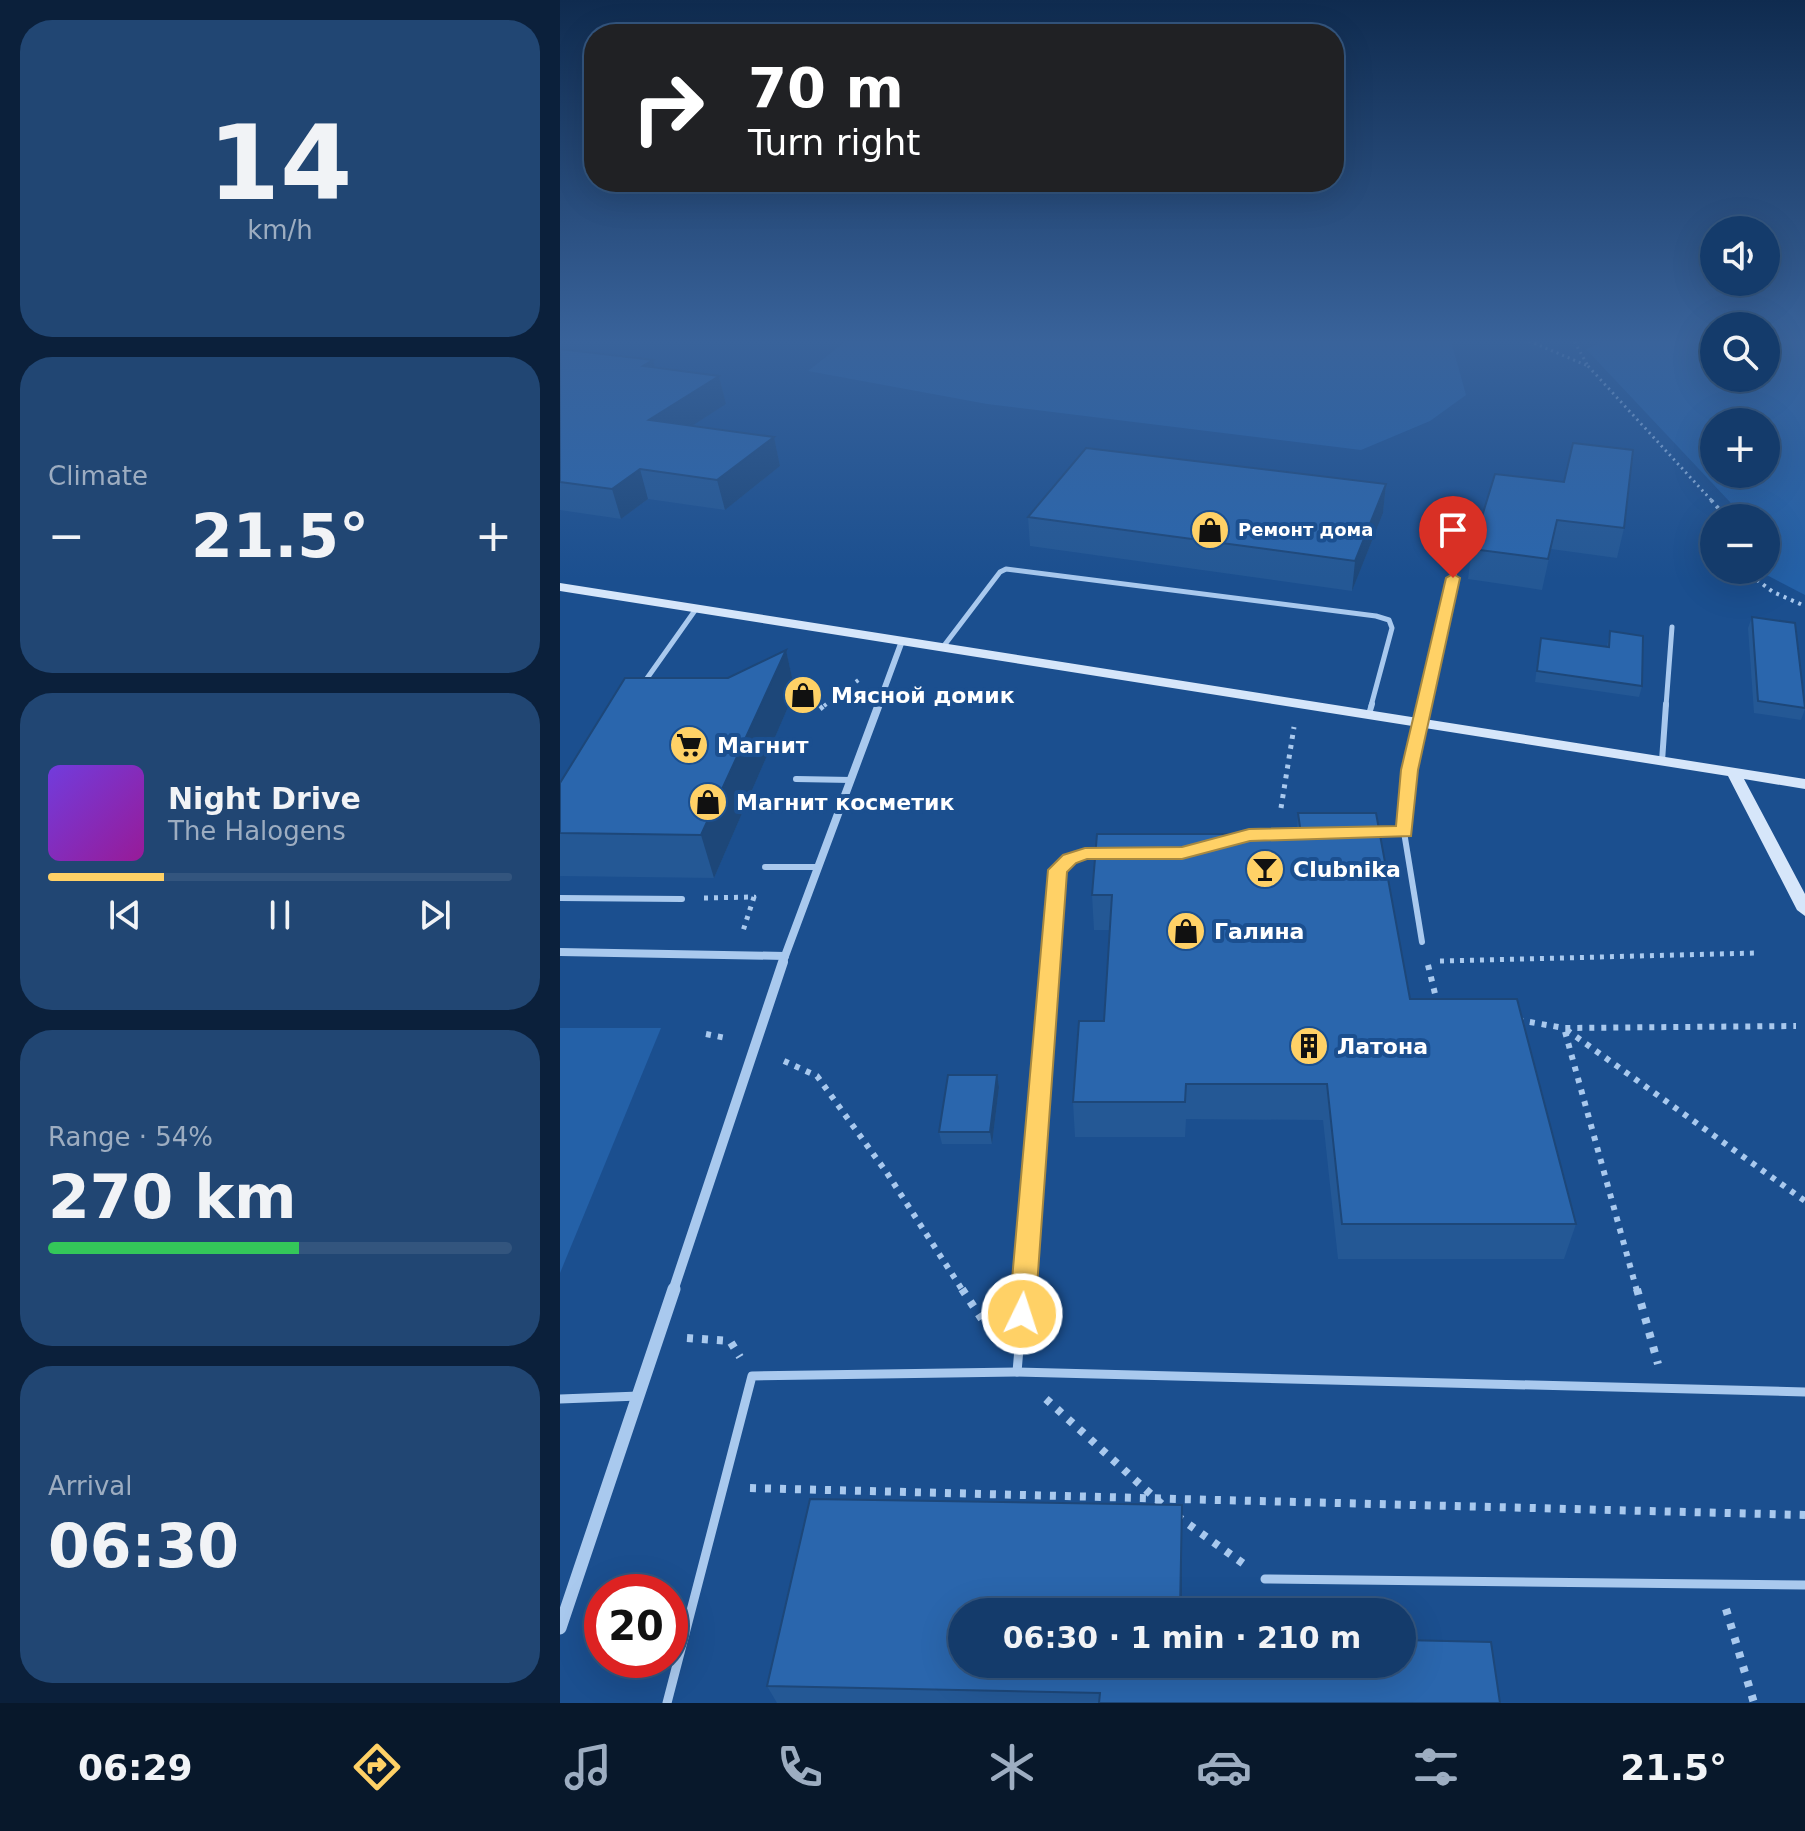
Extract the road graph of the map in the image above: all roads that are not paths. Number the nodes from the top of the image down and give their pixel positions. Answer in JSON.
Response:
{"nodes":[{"id":1,"x":1460,"y":548,"type":"dead end"},
{"id":2,"x":560,"y":587,"type":"edge"},
{"id":3,"x":696,"y":609,"type":"junction"},
{"id":4,"x":1672,"y":627,"type":"dead end"},
{"id":5,"x":902,"y":641,"type":"junction"},
{"id":6,"x":943,"y":647,"type":"junction"},
{"id":7,"x":640,"y":689,"type":"edge"},
{"id":8,"x":1369,"y":714,"type":"junction"},
{"id":9,"x":1420,"y":722,"type":"junction"},
{"id":10,"x":1662,"y":761,"type":"junction"},
{"id":11,"x":1733,"y":772,"type":"junction"},
{"id":12,"x":796,"y":779,"type":"dead end"},
{"id":13,"x":851,"y":780,"type":"junction"},
{"id":14,"x":1805,"y":784,"type":"edge"},
{"id":15,"x":1404,"y":832,"type":"junction"},
{"id":16,"x":1357,"y":833,"type":"edge"},
{"id":17,"x":1309,"y":834,"type":"edge"},
{"id":18,"x":1263,"y":835,"type":"edge"},
{"id":19,"x":1113,"y":853,"type":"edge"},
{"id":20,"x":765,"y":867,"type":"dead end"},
{"id":21,"x":818,"y":867,"type":"junction"},
{"id":22,"x":560,"y":898,"type":"edge"},
{"id":23,"x":682,"y":899,"type":"road end"},
{"id":24,"x":1805,"y":910,"type":"edge"},
{"id":25,"x":1422,"y":942,"type":"road end"},
{"id":26,"x":560,"y":952,"type":"edge"},
{"id":27,"x":785,"y":956,"type":"junction"},
{"id":28,"x":1017,"y":1372,"type":"junction"},
{"id":29,"x":1805,"y":1392,"type":"edge"},
{"id":30,"x":639,"y":1396,"type":"junction"},
{"id":31,"x":560,"y":1399,"type":"edge"},
{"id":32,"x":1265,"y":1579,"type":"dead end"},
{"id":33,"x":1805,"y":1585,"type":"edge"},
{"id":34,"x":560,"y":1628,"type":"edge"},
{"id":35,"x":667,"y":1703,"type":"edge"}],
"edges":[{"from":1,"to":9,"type":"lane"},
{"from":2,"to":3,"type":"street"},
{"from":3,"to":5,"type":"street"},
{"from":3,"to":7,"type":"lane"},
{"from":4,"to":10,"type":"lane"},
{"from":5,"to":6,"type":"street"},
{"from":5,"to":13,"type":"street"},
{"from":6,"to":8,"type":"street"},
{"from":6,"to":8,"type":"lane"},
{"from":8,"to":9,"type":"street"},
{"from":9,"to":10,"type":"street"},
{"from":9,"to":15,"type":"lane"},
{"from":10,"to":11,"type":"street"},
{"from":11,"to":14,"type":"street"},
{"from":11,"to":24,"type":"street"},
{"from":12,"to":13,"type":"lane"},
{"from":13,"to":21,"type":"street"},
{"from":15,"to":16,"type":"lane"},
{"from":15,"to":25,"type":"lane"},
{"from":17,"to":18,"type":"lane"},
{"from":19,"to":28,"type":"lane"},
{"from":20,"to":21,"type":"lane"},
{"from":21,"to":27,"type":"street"},
{"from":22,"to":23,"type":"lane"},
{"from":26,"to":27,"type":"street"},
{"from":27,"to":30,"type":"street"},
{"from":28,"to":29,"type":"lane"},
{"from":28,"to":35,"type":"lane"},
{"from":30,"to":31,"type":"lane"},
{"from":30,"to":34,"type":"street"},
{"from":32,"to":33,"type":"lane"}]}
